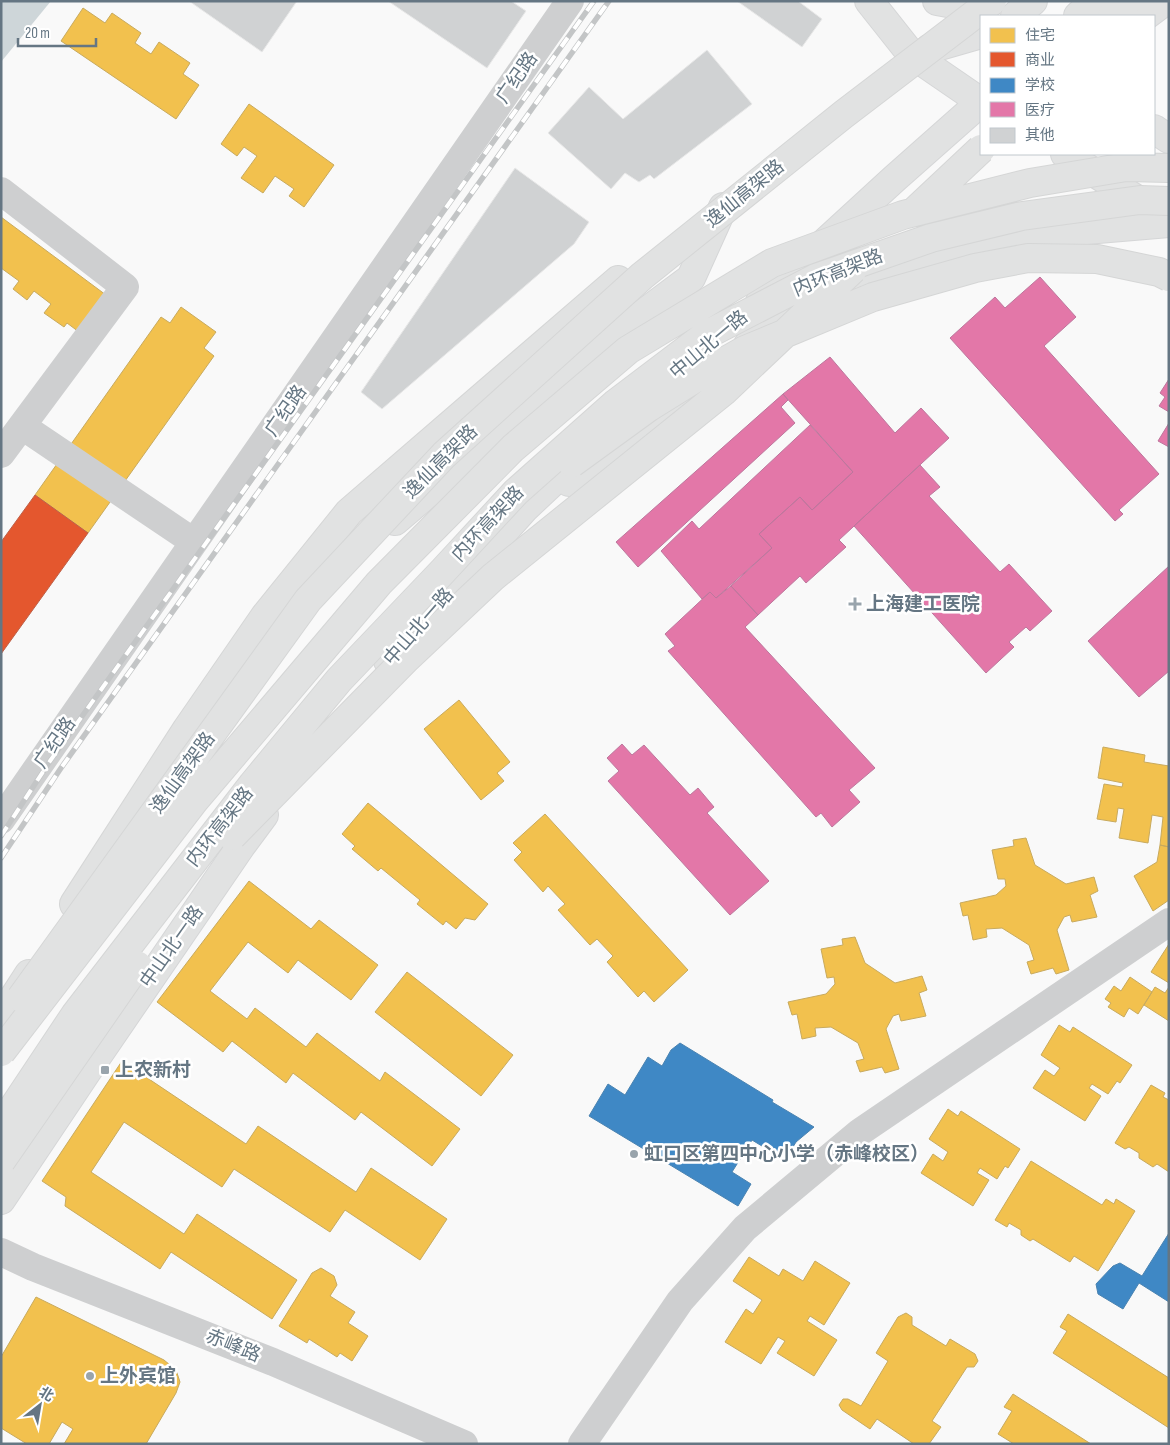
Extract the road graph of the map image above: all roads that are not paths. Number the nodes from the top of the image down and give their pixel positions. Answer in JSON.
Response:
{"nodes":[{"id":1,"x":570,"y":1,"type":"edge"},
{"id":2,"x":869,"y":1,"type":"edge"},
{"id":3,"x":937,"y":1,"type":"edge"},
{"id":4,"x":992,"y":1,"type":"edge"},
{"id":5,"x":1033,"y":1,"type":"edge"},
{"id":6,"x":1094,"y":1,"type":"edge"},
{"id":7,"x":1127,"y":1,"type":"edge"},
{"id":8,"x":1166,"y":1,"type":"edge"},
{"id":9,"x":971,"y":8,"type":"edge"},
{"id":10,"x":1016,"y":15,"type":"edge"},
{"id":11,"x":1079,"y":15,"type":"edge"},
{"id":12,"x":1113,"y":15,"type":"edge"},
{"id":13,"x":1146,"y":15,"type":"edge"},
{"id":14,"x":980,"y":34,"type":"edge"},
{"id":15,"x":910,"y":54,"type":"junction"},
{"id":16,"x":980,"y":101,"type":"edge"},
{"id":17,"x":980,"y":103,"type":"edge"},
{"id":18,"x":1155,"y":130,"type":"edge"},
{"id":19,"x":1169,"y":139,"type":"edge"},
{"id":20,"x":980,"y":150,"type":"edge"},
{"id":21,"x":1067,"y":155,"type":"edge"},
{"id":22,"x":1169,"y":168,"type":"edge"},
{"id":23,"x":733,"y":186,"type":"junction"},
{"id":24,"x":1,"y":191,"type":"edge"},
{"id":25,"x":1169,"y":201,"type":"edge"},
{"id":26,"x":1169,"y":219,"type":"edge"},
{"id":27,"x":1169,"y":223,"type":"edge"},
{"id":28,"x":1169,"y":277,"type":"edge"},
{"id":29,"x":22,"y":426,"type":"junction"},
{"id":30,"x":1,"y":454,"type":"edge"},
{"id":31,"x":521,"y":500,"type":"junction"},
{"id":32,"x":194,"y":542,"type":"junction"},
{"id":33,"x":1,"y":820,"type":"edge"},
{"id":34,"x":1169,"y":922,"type":"edge"},
{"id":35,"x":1,"y":1017,"type":"edge"},
{"id":36,"x":1,"y":1027,"type":"edge"},
{"id":37,"x":1,"y":1052,"type":"edge"},
{"id":38,"x":1,"y":1126,"type":"edge"},
{"id":39,"x":1,"y":1161,"type":"edge"},
{"id":40,"x":1,"y":1200,"type":"edge"},
{"id":41,"x":1,"y":1252,"type":"edge"},
{"id":42,"x":464,"y":1444,"type":"edge"},
{"id":43,"x":582,"y":1444,"type":"edge"}],
"edges":[{"from":1,"to":32,"type":"street","name":"广纪路"},
{"from":2,"to":15,"type":"main road"},
{"from":3,"to":9,"type":"main road"},
{"from":4,"to":36,"type":"main road","name":"逸仙高架路","bridge":true},
{"from":5,"to":10,"type":"main road"},
{"from":6,"to":11,"type":"main road"},
{"from":7,"to":12,"type":"main road"},
{"from":8,"to":13,"type":"main road"},
{"from":9,"to":15,"type":"main road"},
{"from":14,"to":15,"type":"main road"},
{"from":15,"to":16,"type":"main road"},
{"from":15,"to":23,"type":"main road"},
{"from":17,"to":31,"type":"main road","name":"中山北一路"},
{"from":18,"to":19,"type":"main road"},
{"from":20,"to":39,"type":"main road","bridge":true},
{"from":21,"to":26,"type":"main road"},
{"from":22,"to":37,"type":"main road","name":"内环高架路","bridge":true},
{"from":23,"to":35,"type":"main road"},
{"from":23,"to":36,"type":"main road"},
{"from":24,"to":29,"type":"street"},
{"from":25,"to":31,"type":"main road","name":"内环高架路","bridge":true},
{"from":27,"to":31,"type":"main road"},
{"from":28,"to":31,"type":"main road","bridge":true},
{"from":29,"to":30,"type":"street"},
{"from":29,"to":32,"type":"street"},
{"from":31,"to":38,"type":"main road","name":"内环高架路","bridge":true},
{"from":31,"to":40,"type":"main road","name":"中山北一路"},
{"from":32,"to":33,"type":"street","name":"广纪路"},
{"from":34,"to":43,"type":"street"},
{"from":41,"to":42,"type":"street","name":"赤峰路"}]}
